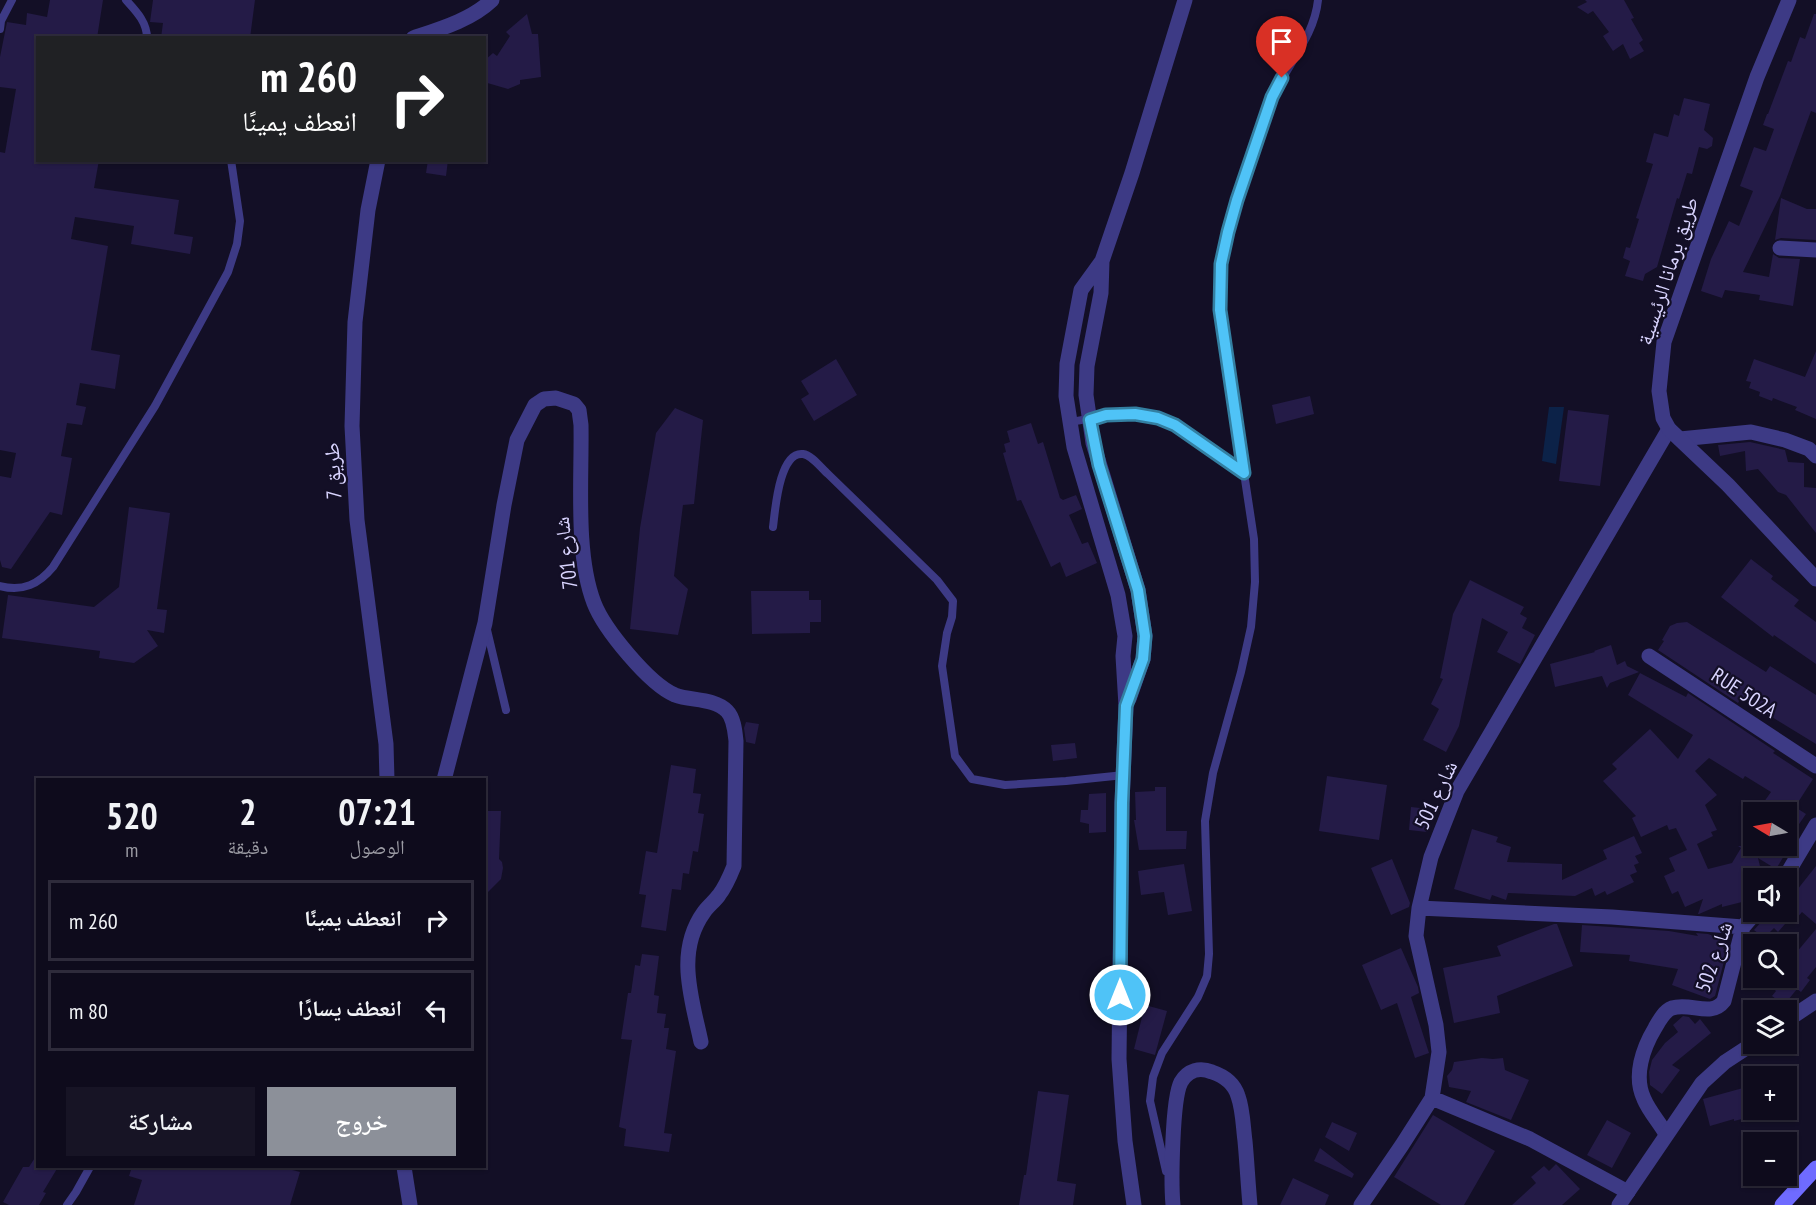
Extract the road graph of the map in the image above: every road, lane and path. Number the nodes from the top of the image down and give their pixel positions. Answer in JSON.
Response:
{"nodes":[{"id":1,"x":12,"y":0,"type":"edge"},
{"id":2,"x":126,"y":0,"type":"edge"},
{"id":3,"x":492,"y":0,"type":"edge"},
{"id":4,"x":1185,"y":0,"type":"edge"},
{"id":5,"x":1318,"y":0,"type":"edge"},
{"id":6,"x":1789,"y":0,"type":"edge"},
{"id":7,"x":0,"y":29,"type":"edge"},
{"id":8,"x":147,"y":36,"type":"edge"},
{"id":9,"x":418,"y":36,"type":"edge"},
{"id":10,"x":231,"y":162,"type":"edge"},
{"id":11,"x":378,"y":162,"type":"edge"},
{"id":12,"x":1780,"y":248,"type":"dead end"},
{"id":13,"x":1816,"y":250,"type":"edge"},
{"id":14,"x":1102,"y":261,"type":"junction"},
{"id":15,"x":1090,"y":420,"type":"junction"},
{"id":16,"x":1070,"y":422,"type":"junction"},
{"id":17,"x":1675,"y":434,"type":"junction"},
{"id":18,"x":1816,"y":456,"type":"edge"},
{"id":19,"x":1244,"y":473,"type":"junction"},
{"id":20,"x":773,"y":527,"type":"dead end"},
{"id":21,"x":1816,"y":579,"type":"edge"},
{"id":22,"x":0,"y":586,"type":"edge"},
{"id":23,"x":485,"y":623,"type":"junction"},
{"id":24,"x":1649,"y":656,"type":"dead end"},
{"id":25,"x":1126,"y":706,"type":"junction"},
{"id":26,"x":506,"y":710,"type":"dead end"},
{"id":27,"x":1816,"y":766,"type":"edge"},
{"id":28,"x":1124,"y":775,"type":"junction"},
{"id":29,"x":387,"y":778,"type":"edge"},
{"id":30,"x":445,"y":778,"type":"edge"},
{"id":31,"x":1816,"y":825,"type":"edge"},
{"id":32,"x":1791,"y":868,"type":"edge"},
{"id":33,"x":1419,"y":908,"type":"junction"},
{"id":34,"x":1747,"y":922,"type":"edge"},
{"id":35,"x":1743,"y":927,"type":"junction"},
{"id":36,"x":1816,"y":1001,"type":"edge"},
{"id":37,"x":1797,"y":1014,"type":"edge"},
{"id":38,"x":701,"y":1042,"type":"dead end"},
{"id":39,"x":1743,"y":1050,"type":"edge"},
{"id":40,"x":1432,"y":1098,"type":"junction"},
{"id":41,"x":1666,"y":1134,"type":"junction"},
{"id":42,"x":89,"y":1168,"type":"edge"},
{"id":43,"x":404,"y":1168,"type":"edge"},
{"id":44,"x":1816,"y":1168,"type":"edge"},
{"id":45,"x":1628,"y":1192,"type":"junction"},
{"id":46,"x":1173,"y":1201,"type":"edge"},
{"id":47,"x":67,"y":1205,"type":"edge"},
{"id":48,"x":410,"y":1205,"type":"edge"},
{"id":49,"x":1134,"y":1205,"type":"edge"},
{"id":50,"x":1250,"y":1205,"type":"edge"},
{"id":51,"x":1361,"y":1205,"type":"edge"},
{"id":52,"x":1619,"y":1205,"type":"edge"},
{"id":53,"x":1782,"y":1205,"type":"edge"}],
"edges":[{"from":1,"to":7,"type":"lane"},
{"from":2,"to":8,"type":"lane"},
{"from":3,"to":9,"type":"street"},
{"from":4,"to":14,"type":"street"},
{"from":5,"to":19,"type":"lane"},
{"from":6,"to":17,"type":"street","name":"طريق برمانا الرئيسية"},
{"from":10,"to":22,"type":"lane"},
{"from":11,"to":29,"type":"street","name":"طريق 7"},
{"from":12,"to":13,"type":"street"},
{"from":14,"to":15,"type":"street"},
{"from":14,"to":16,"type":"street"},
{"from":15,"to":16,"type":"lane"},
{"from":15,"to":19,"type":"lane"},
{"from":15,"to":25,"type":"street"},
{"from":16,"to":25,"type":"street"},
{"from":17,"to":18,"type":"street"},
{"from":17,"to":21,"type":"street","name":"طريق برمانا الرئيسية"},
{"from":17,"to":33,"type":"street","name":"شارع 501"},
{"from":19,"to":46,"type":"lane"},
{"from":20,"to":28,"type":"lane"},
{"from":23,"to":26,"type":"lane"},
{"from":23,"to":30,"type":"street","name":"شارع 701"},
{"from":23,"to":38,"type":"street","name":"شارع 701"},
{"from":24,"to":27,"type":"street","name":"RUE 502A"},
{"from":25,"to":28,"type":"street"},
{"from":28,"to":49,"type":"street"},
{"from":31,"to":32,"type":"street"},
{"from":33,"to":35,"type":"street"},
{"from":33,"to":40,"type":"street","name":"شارع 501"},
{"from":34,"to":35,"type":"street","name":"شارع 502"},
{"from":35,"to":41,"type":"street","name":"شارع 502"},
{"from":36,"to":37,"type":"street"},
{"from":39,"to":41,"type":"street"},
{"from":40,"to":45,"type":"street"},
{"from":40,"to":51,"type":"street","name":"شارع 501"},
{"from":41,"to":45,"type":"street"},
{"from":42,"to":47,"type":"lane"},
{"from":43,"to":48,"type":"street"},
{"from":44,"to":53,"type":"main road"},
{"from":45,"to":52,"type":"street"},
{"from":46,"to":50,"type":"street"}]}
